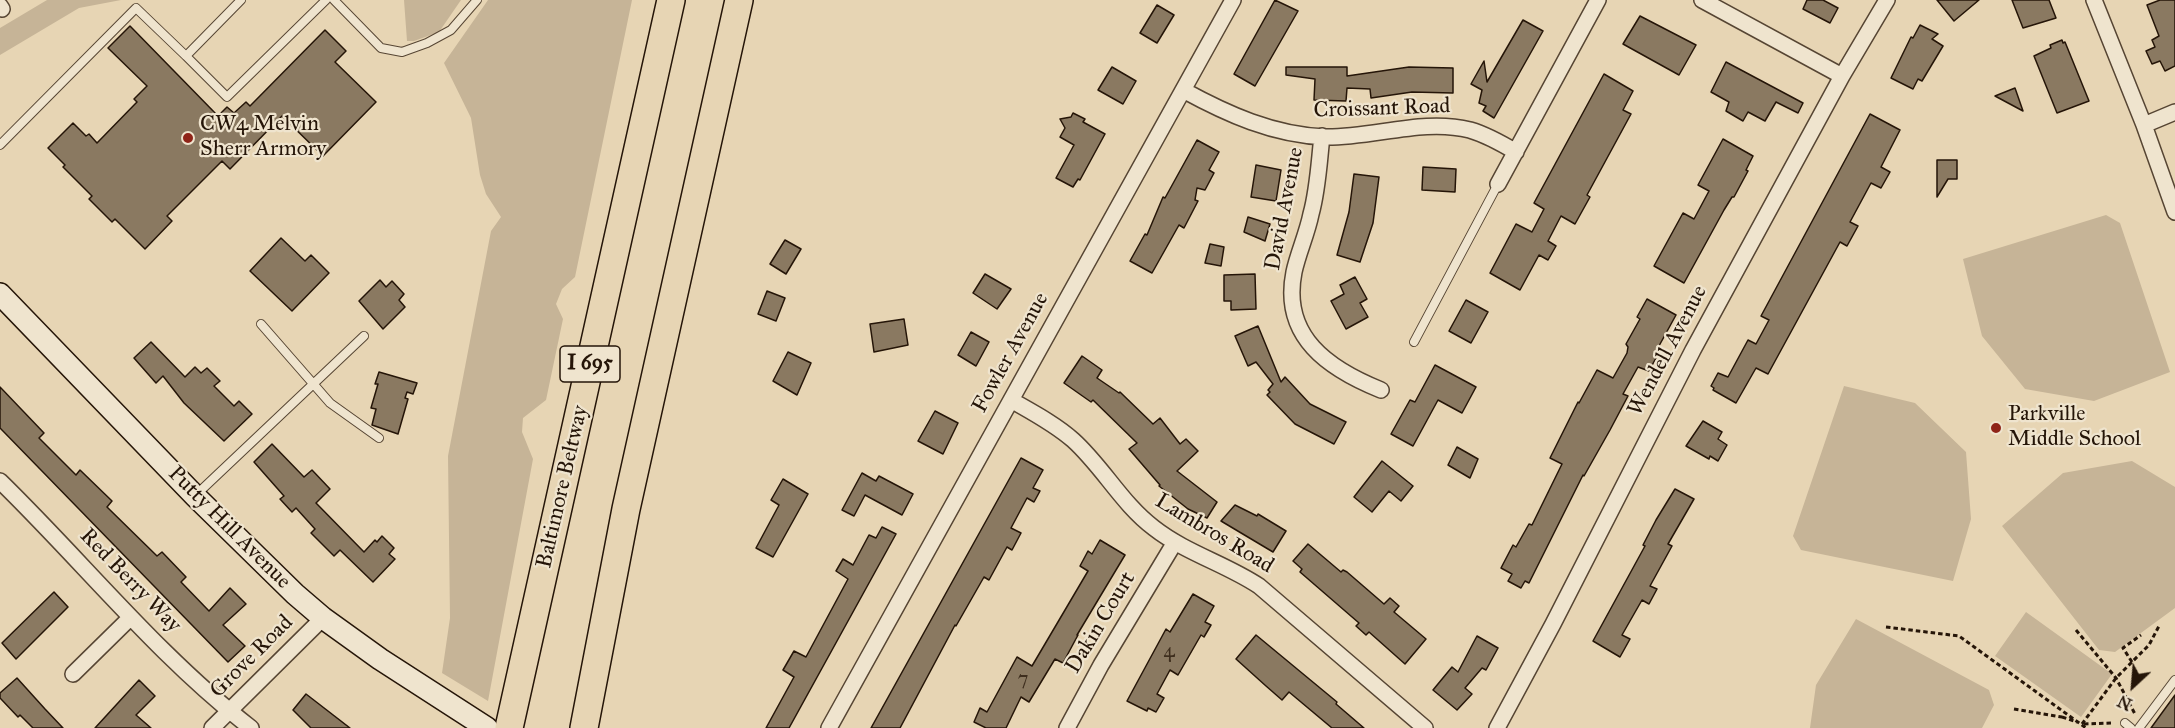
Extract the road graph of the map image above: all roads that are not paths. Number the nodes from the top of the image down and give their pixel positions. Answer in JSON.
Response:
{"nodes":[{"id":1,"x":241,"y":0,"type":"edge"},
{"id":2,"x":326,"y":0,"type":"edge"},
{"id":3,"x":334,"y":0,"type":"edge"},
{"id":4,"x":477,"y":0,"type":"edge"},
{"id":5,"x":671,"y":0,"type":"edge"},
{"id":6,"x":739,"y":0,"type":"edge"},
{"id":7,"x":1233,"y":0,"type":"edge"},
{"id":8,"x":1598,"y":0,"type":"edge"},
{"id":9,"x":1702,"y":0,"type":"edge"},
{"id":10,"x":1887,"y":0,"type":"edge"},
{"id":11,"x":2094,"y":0,"type":"edge"},
{"id":12,"x":186,"y":56,"type":"junction"},
{"id":13,"x":1842,"y":76,"type":"junction"},
{"id":14,"x":1183,"y":90,"type":"junction"},
{"id":15,"x":2175,"y":112,"type":"edge"},
{"id":16,"x":2144,"y":125,"type":"junction"},
{"id":17,"x":1322,"y":136,"type":"junction"},
{"id":18,"x":0,"y":145,"type":"edge"},
{"id":19,"x":1516,"y":152,"type":"junction"},
{"id":20,"x":1498,"y":184,"type":"joint"},
{"id":21,"x":2175,"y":212,"type":"edge"},
{"id":22,"x":0,"y":294,"type":"edge"},
{"id":23,"x":261,"y":324,"type":"dead end"},
{"id":24,"x":364,"y":336,"type":"dead end"},
{"id":25,"x":1414,"y":342,"type":"dead end"},
{"id":26,"x":313,"y":384,"type":"junction"},
{"id":27,"x":1381,"y":390,"type":"dead end"},
{"id":28,"x":1011,"y":400,"type":"junction"},
{"id":29,"x":379,"y":438,"type":"dead end"},
{"id":30,"x":0,"y":481,"type":"edge"},
{"id":31,"x":195,"y":496,"type":"junction"},
{"id":32,"x":1175,"y":543,"type":"junction"},
{"id":33,"x":130,"y":618,"type":"junction"},
{"id":34,"x":323,"y":618,"type":"junction"},
{"id":35,"x":73,"y":674,"type":"dead end"},
{"id":36,"x":2175,"y":680,"type":"edge"},
{"id":37,"x":229,"y":711,"type":"junction"},
{"id":38,"x":2140,"y":726,"type":"edge"},
{"id":39,"x":484,"y":727,"type":"edge"},
{"id":40,"x":212,"y":728,"type":"edge"},
{"id":41,"x":251,"y":728,"type":"edge"},
{"id":42,"x":509,"y":728,"type":"edge"},
{"id":43,"x":584,"y":728,"type":"edge"},
{"id":44,"x":829,"y":728,"type":"edge"},
{"id":45,"x":1067,"y":728,"type":"edge"},
{"id":46,"x":1425,"y":728,"type":"edge"},
{"id":47,"x":1497,"y":728,"type":"edge"}],
"edges":[{"from":1,"to":12,"type":"lane"},
{"from":2,"to":12,"type":"lane"},
{"from":3,"to":4,"type":"lane"},
{"from":5,"to":42,"type":"highway","name":"Baltimore Beltway","number":"I 695"},
{"from":6,"to":43,"type":"highway","number":"I 695"},
{"from":7,"to":14,"type":"street","name":"Fowler Avenue"},
{"from":8,"to":19,"type":"street"},
{"from":9,"to":13,"type":"street"},
{"from":10,"to":13,"type":"street","name":"Wendell Avenue"},
{"from":11,"to":16,"type":"street"},
{"from":12,"to":18,"type":"lane"},
{"from":13,"to":47,"type":"street","name":"Wendell Avenue"},
{"from":14,"to":17,"type":"street","name":"Croissant Road"},
{"from":14,"to":28,"type":"street","name":"Fowler Avenue"},
{"from":15,"to":16,"type":"street"},
{"from":16,"to":21,"type":"street"},
{"from":17,"to":19,"type":"street","name":"Croissant Road"},
{"from":17,"to":27,"type":"street","name":"David Avenue"},
{"from":19,"to":20,"type":"street"},
{"from":20,"to":25,"type":"lane"},
{"from":22,"to":31,"type":"main road","name":"Putty Hill Avenue"},
{"from":23,"to":26,"type":"lane"},
{"from":24,"to":26,"type":"lane"},
{"from":26,"to":29,"type":"lane"},
{"from":26,"to":31,"type":"lane"},
{"from":28,"to":32,"type":"street","name":"Lambros Road"},
{"from":28,"to":44,"type":"street","name":"Fowler Avenue"},
{"from":30,"to":33,"type":"street","name":"Red Berry Way"},
{"from":31,"to":34,"type":"main road","name":"Putty Hill Avenue"},
{"from":32,"to":45,"type":"street","name":"Dakin Court"},
{"from":32,"to":46,"type":"street","name":"Lambros Road"},
{"from":33,"to":35,"type":"street"},
{"from":33,"to":37,"type":"street","name":"Red Berry Way"},
{"from":34,"to":37,"type":"street","name":"Grove Road"},
{"from":34,"to":39,"type":"main road","name":"Putty Hill Avenue"},
{"from":36,"to":38,"type":"lane"},
{"from":37,"to":40,"type":"street","name":"Grove Road"},
{"from":37,"to":41,"type":"street","name":"Red Berry Way"}]}
